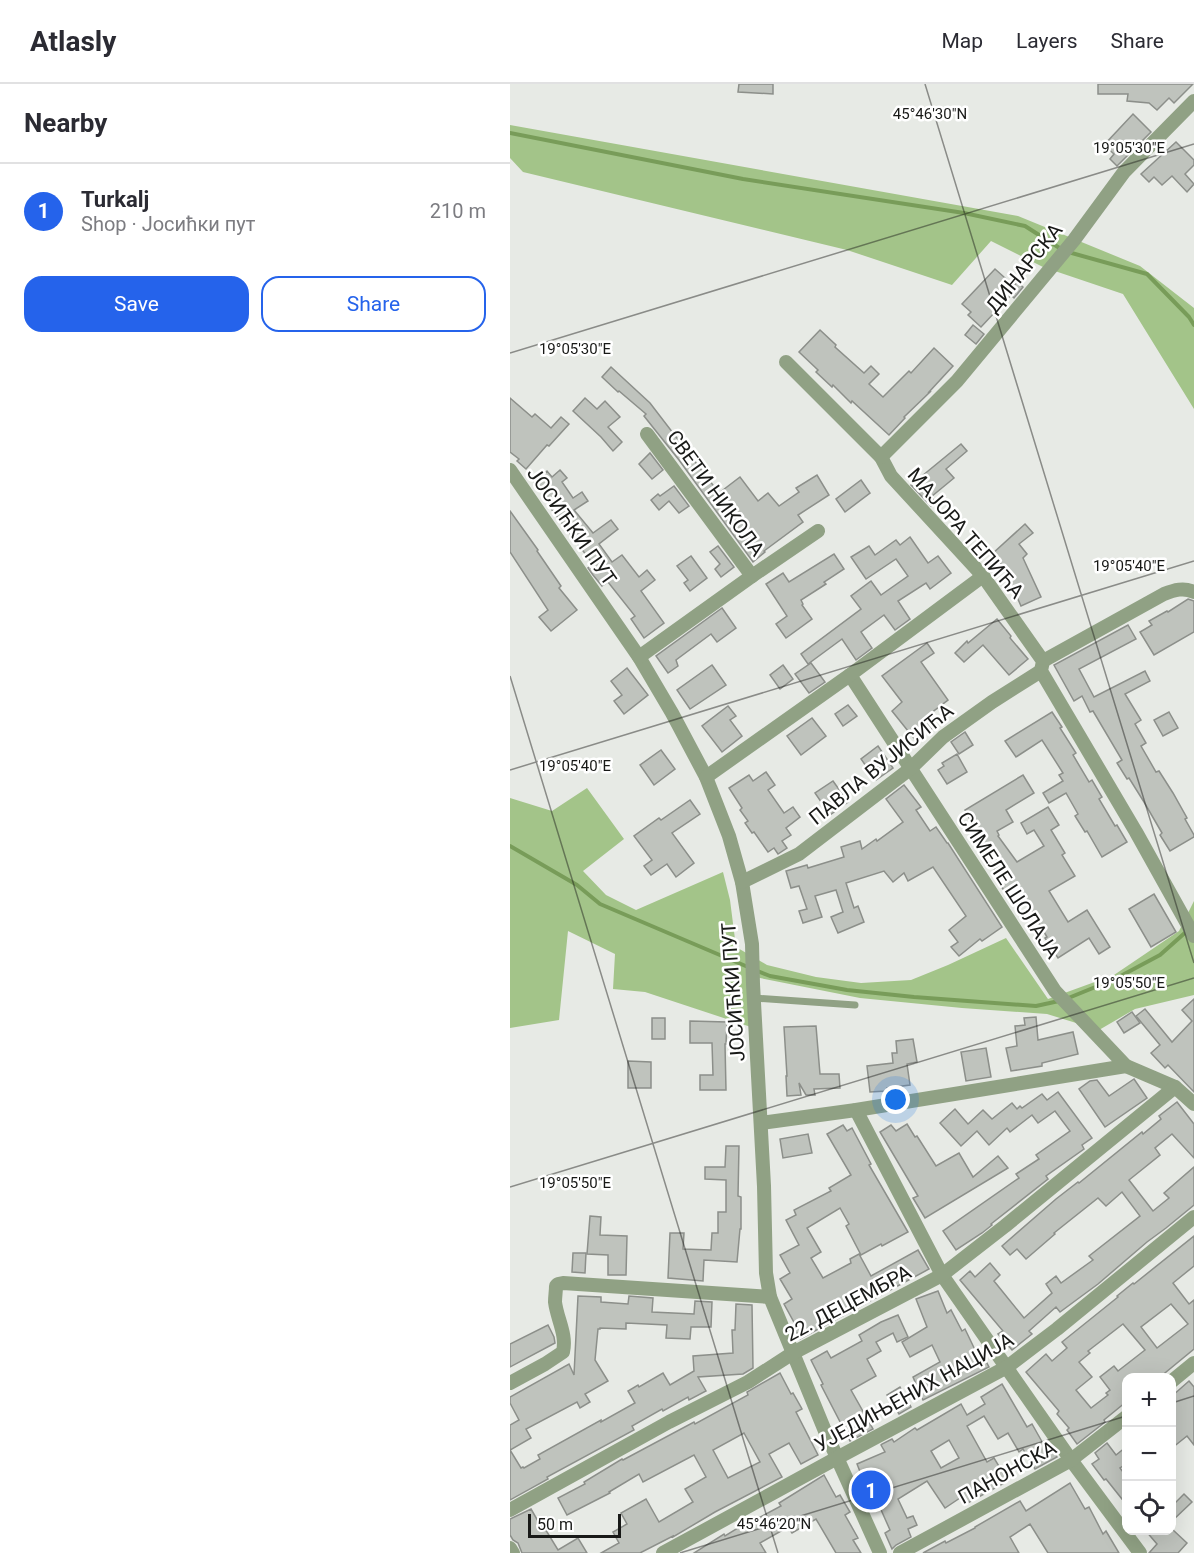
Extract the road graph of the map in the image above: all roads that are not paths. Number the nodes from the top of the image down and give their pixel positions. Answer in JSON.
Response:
{"nodes":[{"id":1,"x":1194,"y":101,"type":"edge"},
{"id":2,"x":786,"y":362,"type":"dead end"},
{"id":3,"x":647,"y":434,"type":"dead end"},
{"id":4,"x":881,"y":457,"type":"junction"},
{"id":5,"x":510,"y":470,"type":"edge"},
{"id":6,"x":818,"y":531,"type":"dead end"},
{"id":7,"x":752,"y":576,"type":"junction"},
{"id":8,"x":983,"y":576,"type":"junction"},
{"id":9,"x":1194,"y":592,"type":"edge"},
{"id":10,"x":639,"y":657,"type":"junction"},
{"id":11,"x":1042,"y":666,"type":"junction"},
{"id":12,"x":850,"y":675,"type":"junction"},
{"id":13,"x":910,"y":770,"type":"junction"},
{"id":14,"x":706,"y":777,"type":"junction"},
{"id":15,"x":742,"y":882,"type":"junction"},
{"id":16,"x":1194,"y":936,"type":"edge"},
{"id":17,"x":754,"y":998,"type":"junction"},
{"id":18,"x":855,"y":1005,"type":"dead end"},
{"id":19,"x":1126,"y":1066,"type":"junction"},
{"id":20,"x":1175,"y":1087,"type":"junction"},
{"id":21,"x":1194,"y":1104,"type":"edge"},
{"id":22,"x":856,"y":1110,"type":"junction"},
{"id":23,"x":760,"y":1123,"type":"junction"},
{"id":24,"x":1194,"y":1217,"type":"edge"},
{"id":25,"x":942,"y":1275,"type":"junction"},
{"id":26,"x":770,"y":1297,"type":"junction"},
{"id":27,"x":793,"y":1353,"type":"junction"},
{"id":28,"x":1194,"y":1363,"type":"edge"},
{"id":29,"x":1007,"y":1367,"type":"junction"},
{"id":30,"x":1176,"y":1378,"type":"edge"},
{"id":31,"x":510,"y":1383,"type":"edge"},
{"id":32,"x":1122,"y":1420,"type":"edge"},
{"id":33,"x":837,"y":1458,"type":"junction"},
{"id":34,"x":1071,"y":1460,"type":"junction"},
{"id":35,"x":510,"y":1510,"type":"edge"},
{"id":36,"x":510,"y":1548,"type":"edge"},
{"id":37,"x":1137,"y":1552,"type":"edge"},
{"id":38,"x":513,"y":1553,"type":"edge"},
{"id":39,"x":663,"y":1553,"type":"edge"},
{"id":40,"x":880,"y":1553,"type":"edge"},
{"id":41,"x":900,"y":1553,"type":"edge"}],
"edges":[{"from":1,"to":4,"type":"street","name":"ДИНАРСКА"},
{"from":2,"to":4,"type":"street","name":"МАЈОРА ТЕПИЋА"},
{"from":3,"to":7,"type":"street","name":"СВЕТИ НИКОЛА"},
{"from":4,"to":8,"type":"street","name":"МАЈОРА ТЕПИЋА"},
{"from":5,"to":10,"type":"street","name":"ЈОСИЋКИ ПУТ"},
{"from":6,"to":7,"type":"street"},
{"from":7,"to":10,"type":"street"},
{"from":8,"to":11,"type":"street","name":"МАЈОРА ТЕПИЋА"},
{"from":8,"to":12,"type":"street"},
{"from":9,"to":11,"type":"street","name":"ПАВЛА ВУЈИСИЋА"},
{"from":10,"to":14,"type":"street","name":"ЈОСИЋКИ ПУТ"},
{"from":11,"to":13,"type":"street","name":"ПАВЛА ВУЈИСИЋА"},
{"from":11,"to":16,"type":"street","name":"МАЈОРА ТЕПИЋА"},
{"from":12,"to":13,"type":"street","name":"СИМЕЛЕ ШОЛАЈА"},
{"from":12,"to":14,"type":"street"},
{"from":13,"to":15,"type":"street","name":"ПАВЛА ВУЈИСИЋА"},
{"from":13,"to":19,"type":"street","name":"СИМЕЛЕ ШОЛАЈА"},
{"from":14,"to":15,"type":"street","name":"ЈОСИЋКИ ПУТ"},
{"from":15,"to":17,"type":"street","name":"ЈОСИЋКИ ПУТ"},
{"from":17,"to":18,"type":"lane"},
{"from":17,"to":23,"type":"street","name":"ЈОСИЋКИ ПУТ"},
{"from":19,"to":20,"type":"street","name":"СИМЕЛЕ ШОЛАЈА"},
{"from":19,"to":22,"type":"street"},
{"from":20,"to":21,"type":"street","name":"СИМЕЛЕ ШОЛАЈА"},
{"from":20,"to":25,"type":"street","name":"22. ДЕЦЕМБРА"},
{"from":22,"to":23,"type":"street"},
{"from":22,"to":25,"type":"street"},
{"from":23,"to":26,"type":"street","name":"ЈОСИЋКИ ПУТ"},
{"from":24,"to":29,"type":"street","name":"УЈЕДИЊЕНИХ НАЦИЈА"},
{"from":25,"to":27,"type":"street","name":"22. ДЕЦЕМБРА"},
{"from":25,"to":29,"type":"street"},
{"from":26,"to":27,"type":"street","name":"ЈОСИЋКИ ПУТ"},
{"from":26,"to":31,"type":"street"},
{"from":27,"to":33,"type":"street","name":"ЈОСИЋКИ ПУТ"},
{"from":27,"to":35,"type":"street","name":"22. ДЕЦЕМБРА"},
{"from":28,"to":30,"type":"street"},
{"from":29,"to":33,"type":"street","name":"УЈЕДИЊЕНИХ НАЦИЈА"},
{"from":29,"to":34,"type":"street"},
{"from":32,"to":34,"type":"street","name":"ПАНОНСКА"},
{"from":33,"to":39,"type":"street","name":"УЈЕДИЊЕНИХ НАЦИЈА"},
{"from":33,"to":40,"type":"street","name":"ЈОСИЋКИ ПУТ"},
{"from":34,"to":37,"type":"street"},
{"from":34,"to":41,"type":"street","name":"ПАНОНСКА"},
{"from":36,"to":38,"type":"street"}]}
